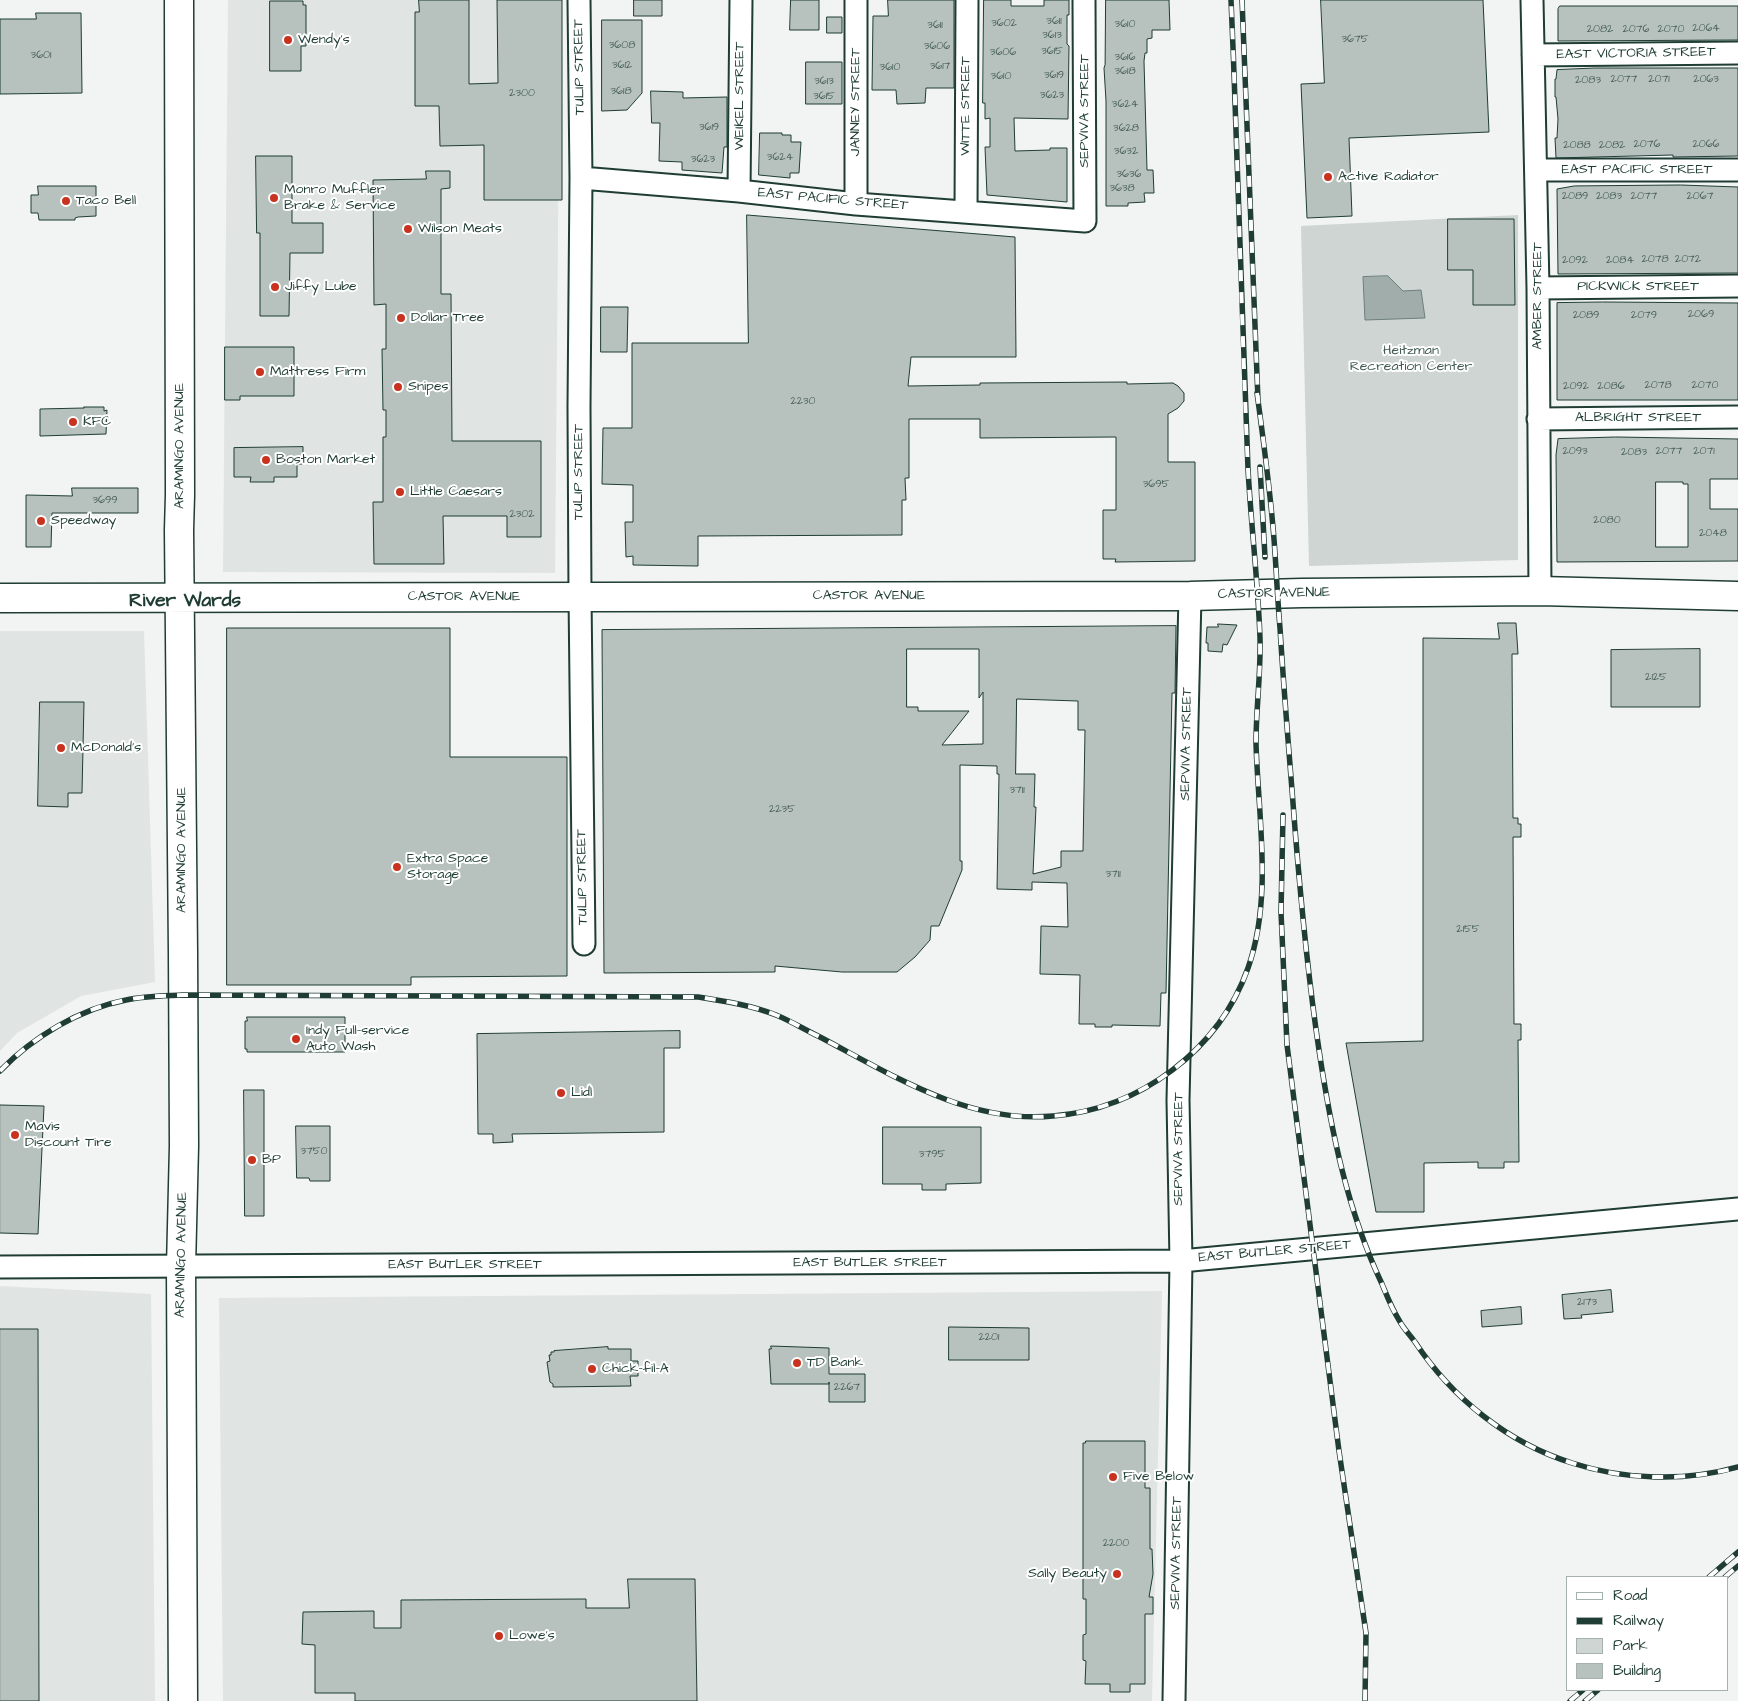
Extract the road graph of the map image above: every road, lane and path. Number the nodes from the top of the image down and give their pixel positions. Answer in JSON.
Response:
{"nodes":[{"id":1,"x":179,"y":0,"type":"edge"},
{"id":2,"x":579,"y":0,"type":"edge"},
{"id":3,"x":740,"y":0,"type":"edge"},
{"id":4,"x":856,"y":0,"type":"edge"},
{"id":5,"x":966,"y":0,"type":"edge"},
{"id":6,"x":1084,"y":0,"type":"edge"},
{"id":7,"x":1532,"y":0,"type":"edge"},
{"id":8,"x":1738,"y":53,"type":"edge"},
{"id":9,"x":1533,"y":55,"type":"junction"},
{"id":10,"x":1536,"y":170,"type":"junction"},
{"id":11,"x":1738,"y":170,"type":"edge"},
{"id":12,"x":581,"y":178,"type":"junction"},
{"id":13,"x":740,"y":191,"type":"junction"},
{"id":14,"x":856,"y":204,"type":"junction"},
{"id":15,"x":966,"y":212,"type":"junction"},
{"id":16,"x":1085,"y":221,"type":"joint"},
{"id":17,"x":1738,"y":286,"type":"edge"},
{"id":18,"x":1538,"y":288,"type":"junction"},
{"id":19,"x":1738,"y":417,"type":"edge"},
{"id":20,"x":1538,"y":418,"type":"junction"},
{"id":21,"x":1540,"y":591,"type":"junction"},
{"id":22,"x":580,"y":596,"type":"junction"},
{"id":23,"x":1190,"y":596,"type":"junction"},
{"id":24,"x":1738,"y":596,"type":"edge"},
{"id":25,"x":0,"y":598,"type":"edge"},
{"id":26,"x":180,"y":598,"type":"junction"},
{"id":27,"x":584,"y":944,"type":"dead end"},
{"id":28,"x":1738,"y":1209,"type":"edge"},
{"id":29,"x":1181,"y":1261,"type":"junction"},
{"id":30,"x":0,"y":1267,"type":"edge"},
{"id":31,"x":181,"y":1267,"type":"junction"},
{"id":32,"x":183,"y":1701,"type":"edge"},
{"id":33,"x":1174,"y":1701,"type":"edge"}],
"edges":[{"from":1,"to":26,"type":"main road","name":"ARAMINGO AVENUE"},
{"from":2,"to":12,"type":"street","name":"TULIP STREET"},
{"from":3,"to":13,"type":"street","name":"WEIKEL STREET"},
{"from":4,"to":14,"type":"street","name":"JANNEY STREET"},
{"from":5,"to":15,"type":"street","name":"WITTE STREET"},
{"from":6,"to":16,"type":"street","name":"SEPVIVA STREET"},
{"from":7,"to":9,"type":"street","name":"AMBER STREET"},
{"from":8,"to":9,"type":"street","name":"EAST VICTORIA STREET"},
{"from":9,"to":10,"type":"street","name":"AMBER STREET"},
{"from":10,"to":11,"type":"street","name":"EAST PACIFIC STREET"},
{"from":10,"to":18,"type":"street","name":"AMBER STREET"},
{"from":12,"to":13,"type":"street","name":"EAST PACIFIC STREET"},
{"from":12,"to":22,"type":"street","name":"TULIP STREET"},
{"from":13,"to":14,"type":"street","name":"EAST PACIFIC STREET"},
{"from":14,"to":15,"type":"street","name":"EAST PACIFIC STREET"},
{"from":15,"to":16,"type":"street","name":"EAST PACIFIC STREET"},
{"from":17,"to":18,"type":"street","name":"PICKWICK STREET"},
{"from":18,"to":20,"type":"street","name":"AMBER STREET"},
{"from":19,"to":20,"type":"street","name":"ALBRIGHT STREET"},
{"from":20,"to":21,"type":"street","name":"AMBER STREET"},
{"from":21,"to":23,"type":"main road","name":"CASTOR AVENUE"},
{"from":21,"to":24,"type":"main road","name":"CASTOR AVENUE"},
{"from":22,"to":23,"type":"main road","name":"CASTOR AVENUE"},
{"from":22,"to":26,"type":"main road","name":"CASTOR AVENUE"},
{"from":22,"to":27,"type":"street","name":"TULIP STREET"},
{"from":23,"to":29,"type":"street","name":"SEPVIVA STREET"},
{"from":25,"to":26,"type":"main road","name":"CASTOR AVENUE"},
{"from":26,"to":31,"type":"main road","name":"ARAMINGO AVENUE"},
{"from":28,"to":29,"type":"street","name":"EAST BUTLER STREET"},
{"from":29,"to":31,"type":"street","name":"EAST BUTLER STREET"},
{"from":29,"to":33,"type":"street","name":"SEPVIVA STREET"},
{"from":30,"to":31,"type":"street","name":"EAST BUTLER STREET"},
{"from":31,"to":32,"type":"main road","name":"ARAMINGO AVENUE"}]}
